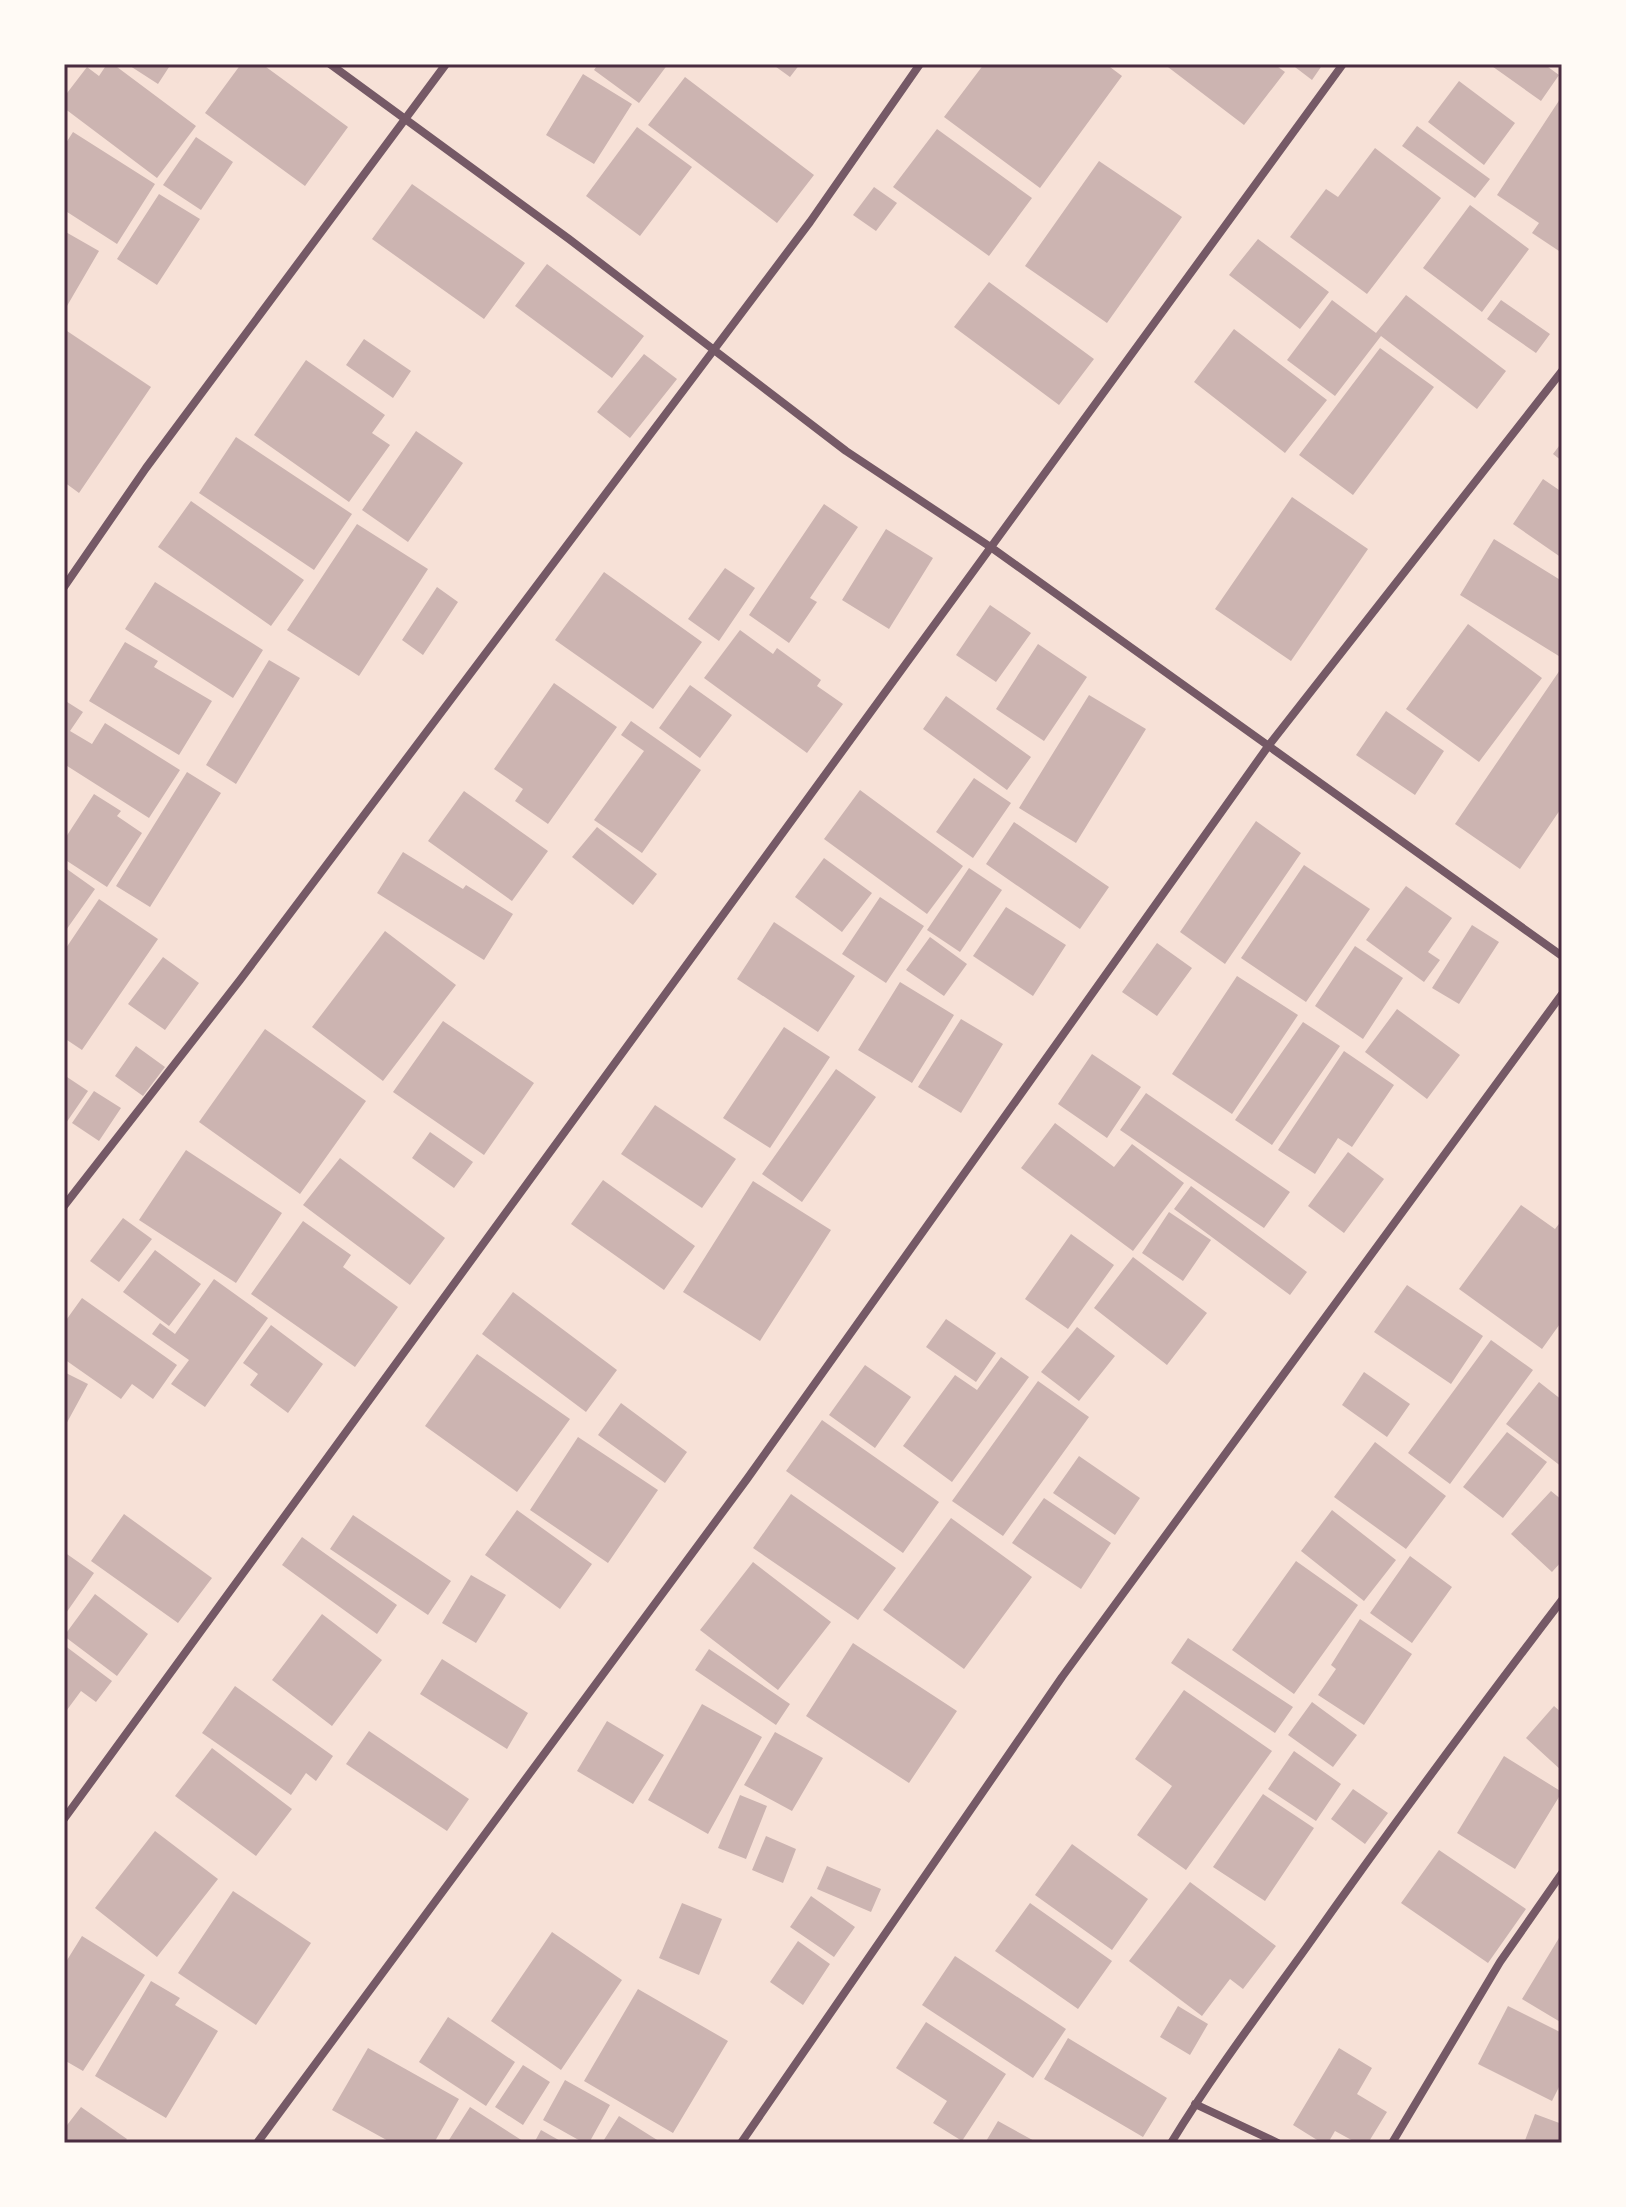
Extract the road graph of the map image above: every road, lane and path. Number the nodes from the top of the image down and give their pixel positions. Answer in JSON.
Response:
{"nodes":[{"id":1,"x":330,"y":64,"type":"edge"},
{"id":2,"x":446,"y":64,"type":"edge"},
{"id":3,"x":920,"y":64,"type":"edge"},
{"id":4,"x":1343,"y":64,"type":"edge"},
{"id":5,"x":406,"y":120,"type":"junction"},
{"id":6,"x":714,"y":350,"type":"junction"},
{"id":7,"x":1562,"y":371,"type":"edge"},
{"id":8,"x":992,"y":548,"type":"junction"},
{"id":9,"x":64,"y":587,"type":"edge"},
{"id":10,"x":1269,"y":745,"type":"junction"},
{"id":11,"x":1562,"y":956,"type":"edge"},
{"id":12,"x":1562,"y":994,"type":"edge"},
{"id":13,"x":64,"y":1206,"type":"edge"},
{"id":14,"x":1562,"y":1600,"type":"edge"},
{"id":15,"x":64,"y":1819,"type":"edge"},
{"id":16,"x":1562,"y":1873,"type":"edge"},
{"id":17,"x":1195,"y":2104,"type":"junction"},
{"id":18,"x":257,"y":2143,"type":"edge"},
{"id":19,"x":741,"y":2143,"type":"edge"},
{"id":20,"x":1171,"y":2143,"type":"edge"},
{"id":21,"x":1278,"y":2143,"type":"edge"},
{"id":22,"x":1392,"y":2143,"type":"edge"}],
"edges":[{"from":1,"to":5,"type":"street"},
{"from":2,"to":5,"type":"street"},
{"from":3,"to":6,"type":"street"},
{"from":4,"to":8,"type":"street"},
{"from":5,"to":6,"type":"street"},
{"from":5,"to":9,"type":"street"},
{"from":6,"to":8,"type":"street"},
{"from":6,"to":13,"type":"street"},
{"from":7,"to":10,"type":"street"},
{"from":8,"to":10,"type":"street"},
{"from":8,"to":15,"type":"street"},
{"from":10,"to":11,"type":"street"},
{"from":10,"to":18,"type":"street"},
{"from":12,"to":19,"type":"street"},
{"from":14,"to":17,"type":"street"},
{"from":16,"to":22,"type":"street"},
{"from":17,"to":20,"type":"street"},
{"from":17,"to":21,"type":"street"}]}
